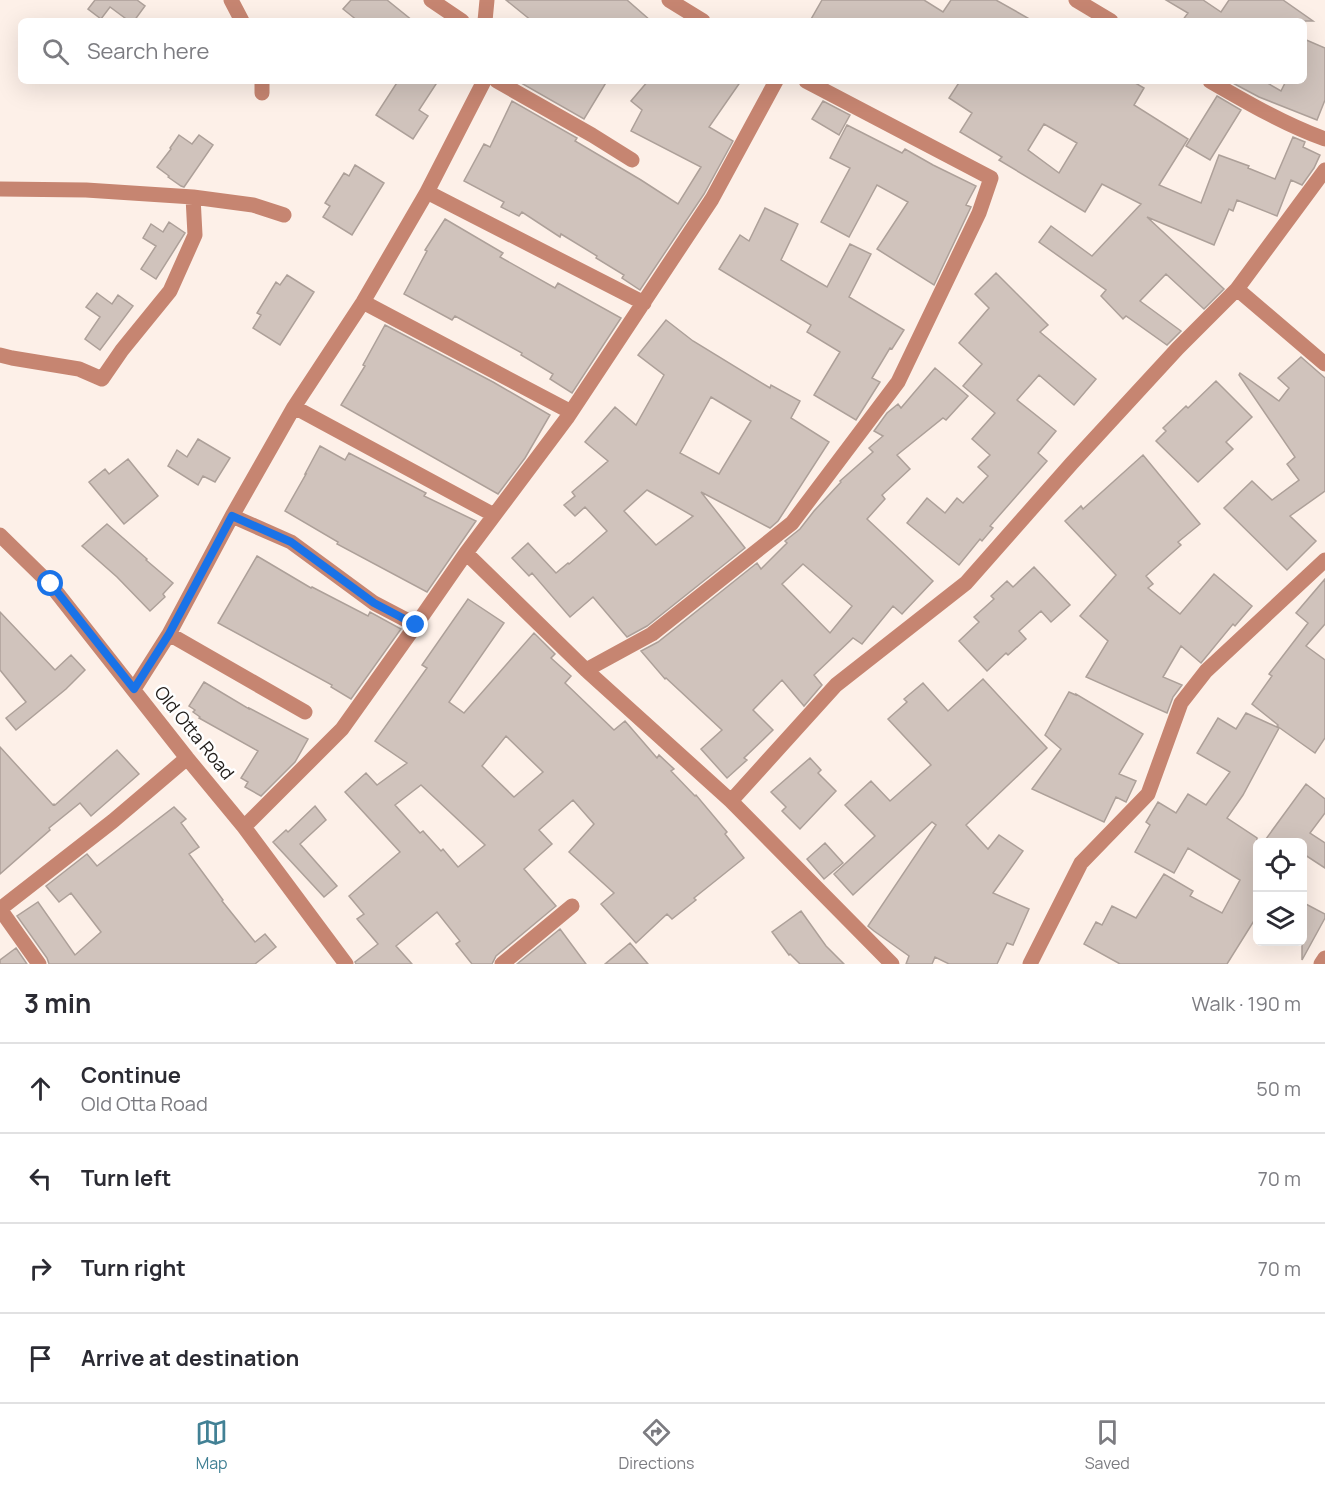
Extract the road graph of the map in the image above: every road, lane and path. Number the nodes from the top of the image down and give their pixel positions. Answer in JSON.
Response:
{"nodes":[{"id":1,"x":231,"y":0,"type":"edge"},
{"id":2,"x":430,"y":0,"type":"edge"},
{"id":3,"x":487,"y":0,"type":"edge"},
{"id":4,"x":669,"y":0,"type":"edge"},
{"id":5,"x":1076,"y":0,"type":"edge"},
{"id":6,"x":240,"y":18,"type":"edge"},
{"id":7,"x":457,"y":18,"type":"edge"},
{"id":8,"x":484,"y":18,"type":"edge"},
{"id":9,"x":698,"y":18,"type":"edge"},
{"id":10,"x":1106,"y":18,"type":"edge"},
{"id":11,"x":482,"y":84,"type":"edge"},
{"id":12,"x":502,"y":84,"type":"edge"},
{"id":13,"x":774,"y":84,"type":"edge"},
{"id":14,"x":812,"y":84,"type":"edge"},
{"id":15,"x":1215,"y":84,"type":"edge"},
{"id":16,"x":1325,"y":140,"type":"edge"},
{"id":17,"x":632,"y":160,"type":"dead end"},
{"id":18,"x":1325,"y":170,"type":"edge"},
{"id":19,"x":0,"y":189,"type":"edge"},
{"id":20,"x":427,"y":192,"type":"junction"},
{"id":21,"x":193,"y":197,"type":"junction"},
{"id":22,"x":284,"y":215,"type":"dead end"},
{"id":23,"x":1237,"y":289,"type":"junction"},
{"id":24,"x":363,"y":302,"type":"junction"},
{"id":25,"x":644,"y":303,"type":"junction"},
{"id":26,"x":0,"y":355,"type":"edge"},
{"id":27,"x":1325,"y":364,"type":"edge"},
{"id":28,"x":294,"y":407,"type":"junction"},
{"id":29,"x":570,"y":412,"type":"junction"},
{"id":30,"x":232,"y":516,"type":"junction"},
{"id":31,"x":494,"y":516,"type":"junction"},
{"id":32,"x":0,"y":535,"type":"edge"},
{"id":33,"x":466,"y":553,"type":"junction"},
{"id":34,"x":1325,"y":560,"type":"edge"},
{"id":35,"x":416,"y":625,"type":"junction"},
{"id":36,"x":169,"y":634,"type":"junction"},
{"id":37,"x":586,"y":670,"type":"junction"},
{"id":38,"x":134,"y":689,"type":"junction"},
{"id":39,"x":305,"y":712,"type":"dead end"},
{"id":40,"x":187,"y":758,"type":"junction"},
{"id":41,"x":731,"y":801,"type":"junction"},
{"id":42,"x":244,"y":827,"type":"junction"},
{"id":43,"x":572,"y":906,"type":"dead end"},
{"id":44,"x":0,"y":909,"type":"edge"},
{"id":45,"x":1325,"y":958,"type":"edge"},
{"id":46,"x":39,"y":964,"type":"edge"},
{"id":47,"x":346,"y":964,"type":"edge"},
{"id":48,"x":502,"y":964,"type":"edge"},
{"id":49,"x":892,"y":964,"type":"edge"},
{"id":50,"x":1030,"y":964,"type":"edge"},
{"id":51,"x":1321,"y":964,"type":"edge"}],
"edges":[{"from":1,"to":6,"type":"street"},
{"from":2,"to":7,"type":"street"},
{"from":3,"to":8,"type":"street"},
{"from":4,"to":9,"type":"street"},
{"from":5,"to":10,"type":"street"},
{"from":11,"to":20,"type":"street"},
{"from":12,"to":17,"type":"street"},
{"from":13,"to":25,"type":"street"},
{"from":14,"to":37,"type":"street"},
{"from":15,"to":16,"type":"street"},
{"from":18,"to":23,"type":"street"},
{"from":19,"to":21,"type":"street"},
{"from":20,"to":24,"type":"street"},
{"from":20,"to":25,"type":"street"},
{"from":21,"to":22,"type":"street"},
{"from":21,"to":26,"type":"street"},
{"from":23,"to":27,"type":"street"},
{"from":23,"to":41,"type":"street"},
{"from":24,"to":28,"type":"street"},
{"from":24,"to":29,"type":"street"},
{"from":25,"to":29,"type":"street"},
{"from":28,"to":30,"type":"street"},
{"from":28,"to":31,"type":"street"},
{"from":29,"to":31,"type":"street"},
{"from":30,"to":35,"type":"street"},
{"from":30,"to":36,"type":"street"},
{"from":31,"to":33,"type":"street"},
{"from":32,"to":38,"type":"street","name":"Old Otta Road"},
{"from":33,"to":35,"type":"street"},
{"from":33,"to":37,"type":"street"},
{"from":34,"to":50,"type":"street"},
{"from":35,"to":42,"type":"street"},
{"from":36,"to":38,"type":"street"},
{"from":36,"to":39,"type":"street"},
{"from":37,"to":41,"type":"street"},
{"from":38,"to":40,"type":"street","name":"Old Otta Road"},
{"from":40,"to":42,"type":"street","name":"Old Otta Road"},
{"from":40,"to":44,"type":"street"},
{"from":41,"to":49,"type":"street"},
{"from":42,"to":47,"type":"street","name":"Old Otta Road"},
{"from":43,"to":48,"type":"street"},
{"from":44,"to":46,"type":"street"},
{"from":45,"to":51,"type":"street"}]}
